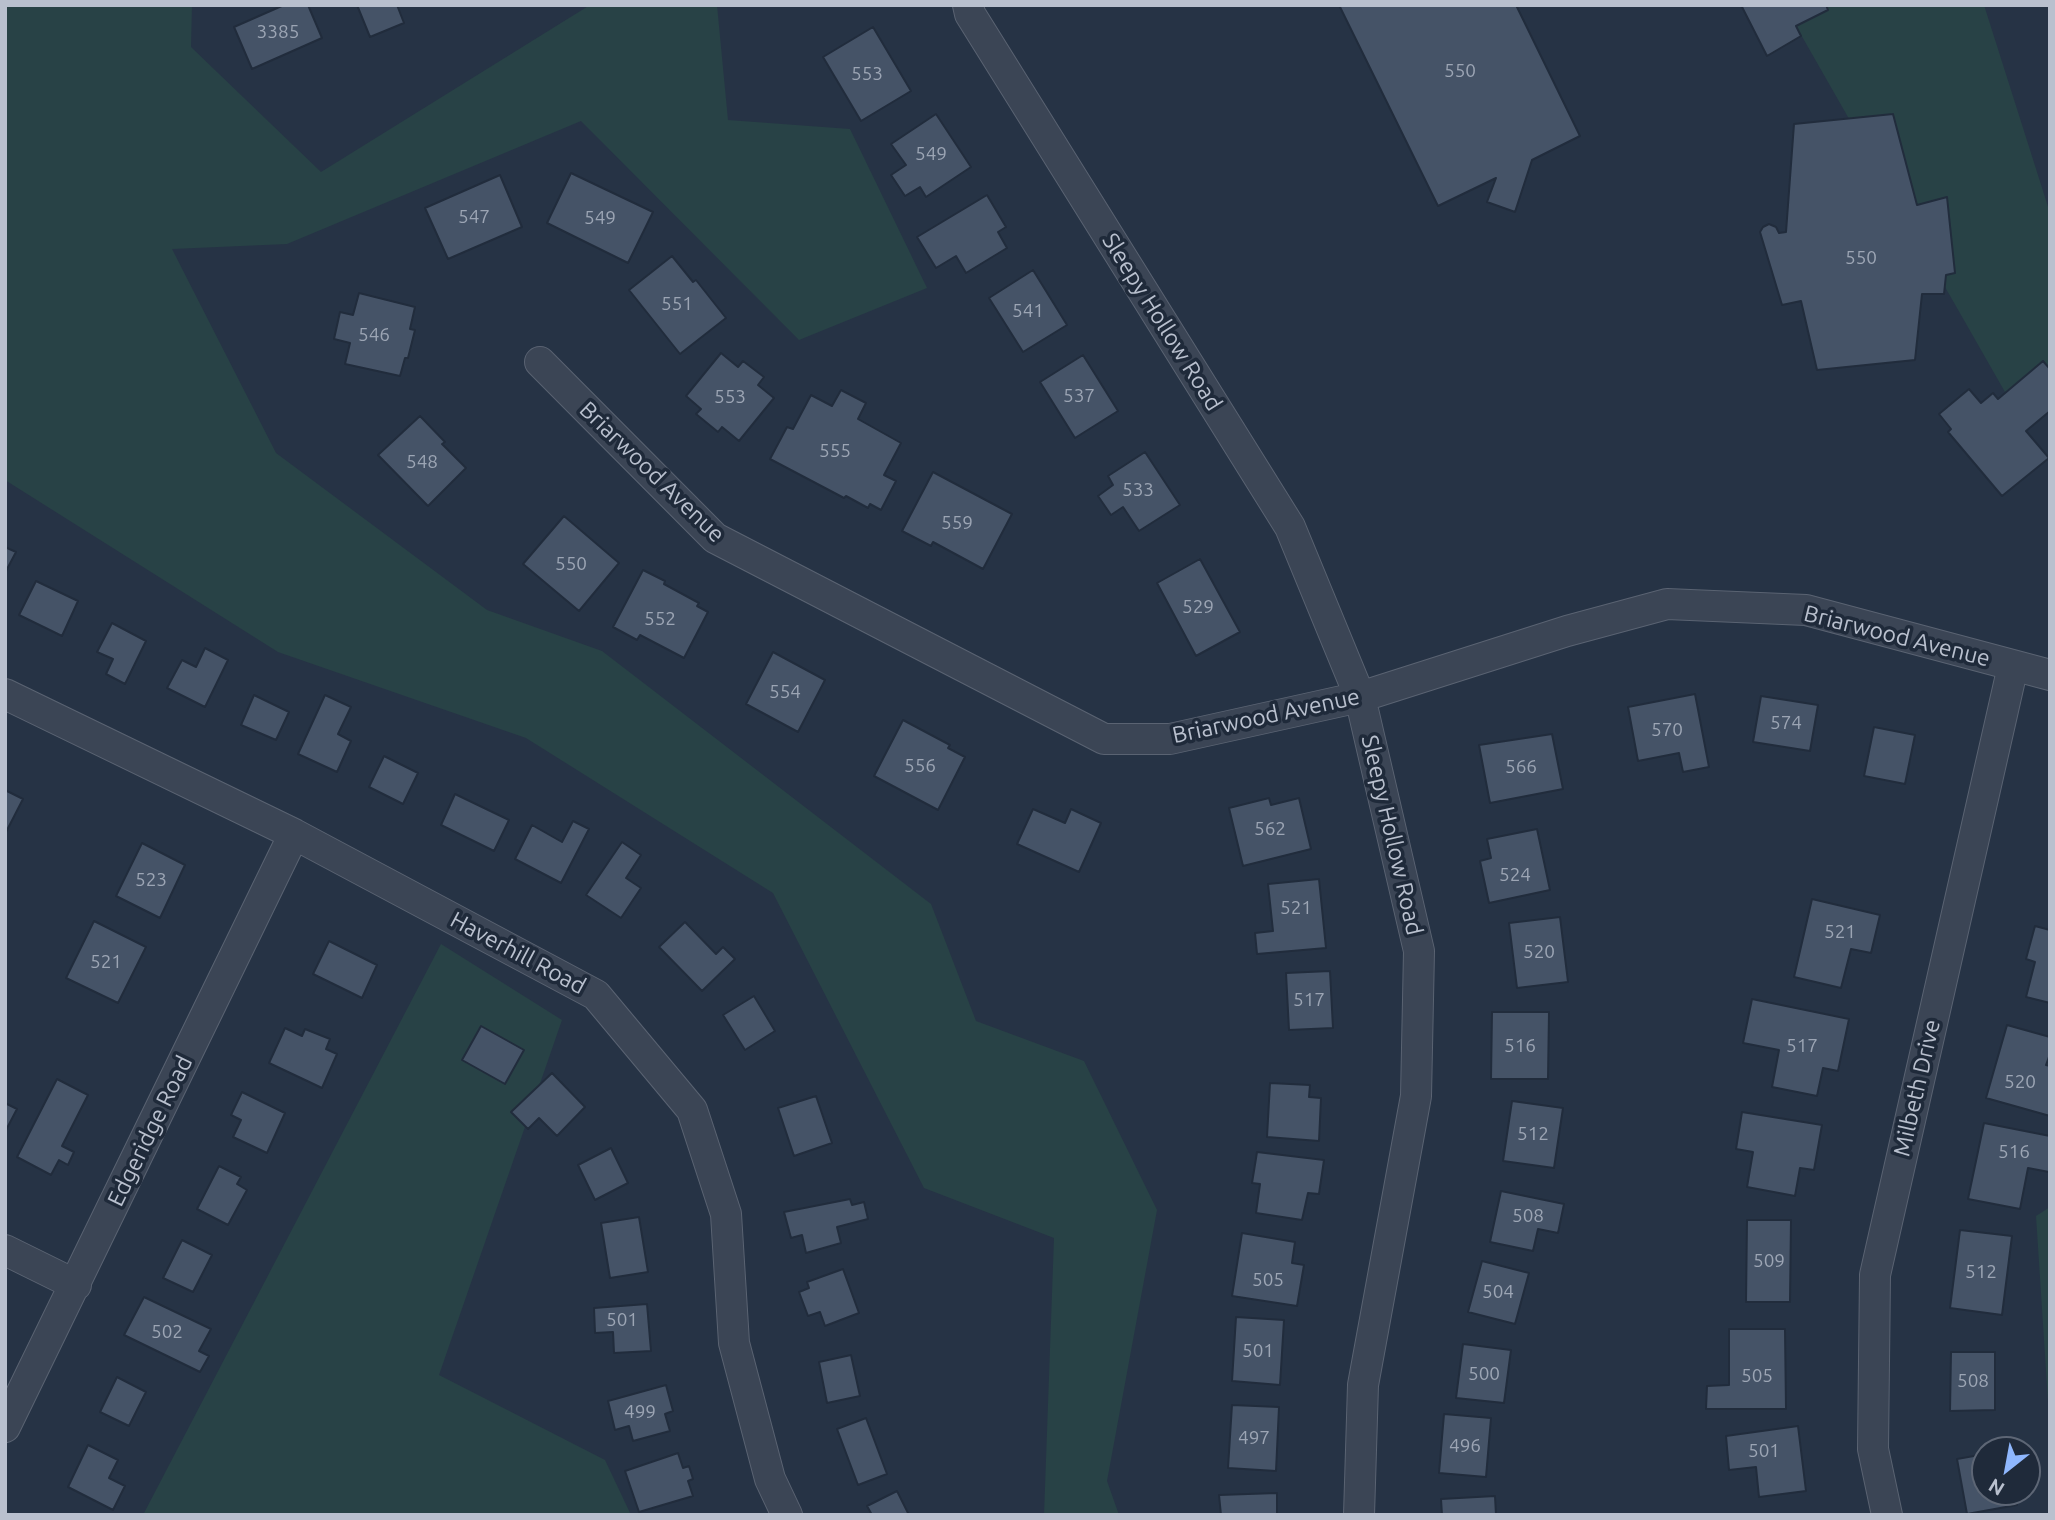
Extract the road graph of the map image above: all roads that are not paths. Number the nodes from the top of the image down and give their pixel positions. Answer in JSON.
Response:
{"nodes":[{"id":1,"x":968,"y":5,"type":"edge"},
{"id":2,"x":540,"y":362,"type":"dead end"},
{"id":3,"x":2013,"y":666,"type":"junction"},
{"id":4,"x":2050,"y":675,"type":"edge"},
{"id":5,"x":5,"y":694,"type":"edge"},
{"id":6,"x":1360,"y":696,"type":"junction"},
{"id":7,"x":294,"y":834,"type":"junction"},
{"id":8,"x":5,"y":1251,"type":"edge"},
{"id":9,"x":76,"y":1285,"type":"junction"},
{"id":10,"x":5,"y":1427,"type":"edge"},
{"id":11,"x":787,"y":1515,"type":"edge"},
{"id":12,"x":1359,"y":1515,"type":"edge"},
{"id":13,"x":1886,"y":1515,"type":"edge"}],
"edges":[{"from":1,"to":6,"type":"street","name":"Sleepy Hollow Road"},
{"from":2,"to":6,"type":"street","name":"Briarwood Avenue"},
{"from":3,"to":4,"type":"street","name":"Briarwood Avenue"},
{"from":3,"to":6,"type":"street","name":"Briarwood Avenue"},
{"from":3,"to":13,"type":"street","name":"Milbeth Drive"},
{"from":5,"to":7,"type":"street","name":"Haverhill Road"},
{"from":6,"to":12,"type":"street","name":"Sleepy Hollow Road"},
{"from":7,"to":9,"type":"street","name":"Edgeridge Road"},
{"from":7,"to":11,"type":"street","name":"Haverhill Road"},
{"from":8,"to":9,"type":"street"},
{"from":9,"to":10,"type":"street","name":"Edgeridge Road"}]}
